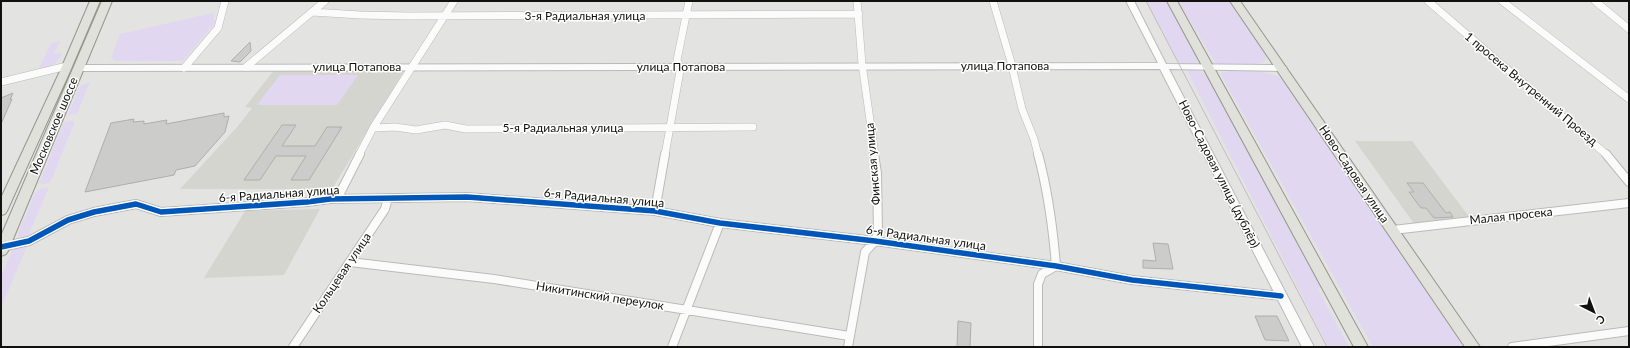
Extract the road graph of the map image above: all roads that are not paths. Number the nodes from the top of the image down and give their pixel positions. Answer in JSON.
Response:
{"nodes":[{"id":1,"x":95,"y":1,"type":"edge"},
{"id":2,"x":101,"y":1,"type":"edge"},
{"id":3,"x":107,"y":1,"type":"edge"},
{"id":4,"x":225,"y":1,"type":"edge"},
{"id":5,"x":325,"y":1,"type":"edge"},
{"id":6,"x":454,"y":1,"type":"edge"},
{"id":7,"x":689,"y":1,"type":"edge"},
{"id":8,"x":857,"y":1,"type":"edge"},
{"id":9,"x":993,"y":1,"type":"edge"},
{"id":10,"x":1130,"y":1,"type":"edge"},
{"id":11,"x":1172,"y":1,"type":"edge"},
{"id":12,"x":1235,"y":1,"type":"edge"},
{"id":13,"x":1428,"y":1,"type":"edge"},
{"id":14,"x":1502,"y":1,"type":"edge"},
{"id":15,"x":1595,"y":1,"type":"edge"},
{"id":16,"x":312,"y":12,"type":"junction"},
{"id":17,"x":859,"y":14,"type":"junction"},
{"id":18,"x":444,"y":16,"type":"junction"},
{"id":19,"x":686,"y":16,"type":"junction"},
{"id":20,"x":1629,"y":28,"type":"edge"},
{"id":21,"x":862,"y":66,"type":"junction"},
{"id":22,"x":1012,"y":66,"type":"junction"},
{"id":23,"x":1164,"y":66,"type":"junction"},
{"id":24,"x":73,"y":67,"type":"junction"},
{"id":25,"x":413,"y":67,"type":"junction"},
{"id":26,"x":678,"y":67,"type":"junction"},
{"id":27,"x":1209,"y":67,"type":"junction"},
{"id":28,"x":184,"y":68,"type":"junction"},
{"id":29,"x":246,"y":68,"type":"junction"},
{"id":30,"x":1282,"y":68,"type":"junction"},
{"id":31,"x":1,"y":82,"type":"edge"},
{"id":32,"x":1629,"y":99,"type":"edge"},
{"id":33,"x":670,"y":127,"type":"junction"},
{"id":34,"x":753,"y":127,"type":"dead end"},
{"id":35,"x":373,"y":128,"type":"junction"},
{"id":36,"x":1629,"y":182,"type":"edge"},
{"id":37,"x":388,"y":198,"type":"junction"},
{"id":38,"x":337,"y":199,"type":"junction"},
{"id":39,"x":1629,"y":203,"type":"edge"},
{"id":40,"x":1,"y":211,"type":"edge"},
{"id":41,"x":656,"y":211,"type":"junction"},
{"id":42,"x":720,"y":223,"type":"junction"},
{"id":43,"x":1,"y":229,"type":"edge"},
{"id":44,"x":1393,"y":230,"type":"junction"},
{"id":45,"x":874,"y":241,"type":"junction"},
{"id":46,"x":2,"y":248,"type":"edge"},
{"id":47,"x":350,"y":262,"type":"junction"},
{"id":48,"x":1056,"y":266,"type":"junction"},
{"id":49,"x":1282,"y":296,"type":"junction"},
{"id":50,"x":687,"y":310,"type":"junction"},
{"id":51,"x":1629,"y":331,"type":"edge"},
{"id":52,"x":850,"y":336,"type":"junction"},
{"id":53,"x":293,"y":347,"type":"edge"},
{"id":54,"x":672,"y":347,"type":"edge"},
{"id":55,"x":848,"y":347,"type":"edge"},
{"id":56,"x":1038,"y":347,"type":"edge"},
{"id":57,"x":1308,"y":347,"type":"edge"},
{"id":58,"x":1361,"y":347,"type":"edge"},
{"id":59,"x":1473,"y":347,"type":"edge"},
{"id":60,"x":1512,"y":347,"type":"edge"}],
"edges":[{"from":1,"to":24,"type":"main road","name":"Московское шоссе"},
{"from":2,"to":24,"type":"main road","name":"Московское шоссе"},
{"from":3,"to":24,"type":"main road","name":"Московское шоссе"},
{"from":4,"to":28,"type":"street"},
{"from":5,"to":16,"type":"street"},
{"from":6,"to":18,"type":"street"},
{"from":7,"to":19,"type":"street"},
{"from":8,"to":17,"type":"street","name":"Финская улица"},
{"from":9,"to":22,"type":"street"},
{"from":10,"to":23,"type":"street","name":"Ново-Садовая улица (дублёр)"},
{"from":11,"to":27,"type":"main road"},
{"from":12,"to":30,"type":"main road","name":"Ново-Садовая улица"},
{"from":13,"to":36,"type":"street","name":"1 просека Внутренний Проезд"},
{"from":14,"to":32,"type":"street"},
{"from":15,"to":20,"type":"street"},
{"from":16,"to":18,"type":"street","name":"3-я Радиальная улица"},
{"from":16,"to":29,"type":"street"},
{"from":17,"to":19,"type":"street","name":"3-я Радиальная улица"},
{"from":17,"to":21,"type":"street","name":"Финская улица"},
{"from":18,"to":19,"type":"street","name":"3-я Радиальная улица"},
{"from":18,"to":25,"type":"street"},
{"from":19,"to":26,"type":"street"},
{"from":21,"to":22,"type":"street","name":"улица Потапова"},
{"from":21,"to":26,"type":"street","name":"улица Потапова"},
{"from":21,"to":45,"type":"street","name":"Финская улица"},
{"from":22,"to":23,"type":"street","name":"улица Потапова"},
{"from":22,"to":48,"type":"street"},
{"from":23,"to":27,"type":"street","name":"улица Потапова"},
{"from":23,"to":49,"type":"street","name":"Ново-Садовая улица (дублёр)"},
{"from":24,"to":28,"type":"street","name":"улица Потапова"},
{"from":24,"to":31,"type":"street"},
{"from":24,"to":40,"type":"main road","name":"Московское шоссе"},
{"from":24,"to":43,"type":"main road","name":"Московское шоссе"},
{"from":24,"to":46,"type":"main road","name":"Московское шоссе"},
{"from":25,"to":26,"type":"street","name":"улица Потапова"},
{"from":25,"to":29,"type":"street","name":"улица Потапова"},
{"from":25,"to":35,"type":"street"},
{"from":26,"to":33,"type":"street"},
{"from":27,"to":30,"type":"street","name":"улица Потапова"},
{"from":27,"to":58,"type":"main road"},
{"from":28,"to":29,"type":"street","name":"улица Потапова"},
{"from":30,"to":44,"type":"main road","name":"Ново-Садовая улица"},
{"from":33,"to":34,"type":"street","name":"5-я Радиальная улица"},
{"from":33,"to":35,"type":"street","name":"5-я Радиальная улица"},
{"from":33,"to":41,"type":"street"},
{"from":35,"to":38,"type":"street"},
{"from":37,"to":38,"type":"street","name":"6-я Радиальная улица"},
{"from":37,"to":41,"type":"street","name":"6-я Радиальная улица"},
{"from":37,"to":47,"type":"street","name":"Кольцевая улица"},
{"from":38,"to":46,"type":"street","name":"6-я Радиальная улица"},
{"from":39,"to":44,"type":"street","name":"Малая просека"},
{"from":41,"to":42,"type":"street","name":"6-я Радиальная улица"},
{"from":42,"to":45,"type":"street","name":"6-я Радиальная улица"},
{"from":42,"to":50,"type":"street"},
{"from":44,"to":59,"type":"main road","name":"Ново-Садовая улица"},
{"from":45,"to":48,"type":"street","name":"6-я Радиальная улица"},
{"from":45,"to":52,"type":"street","name":"Финская улица"},
{"from":47,"to":50,"type":"street","name":"Никитинский переулок"},
{"from":47,"to":53,"type":"street","name":"Кольцевая улица"},
{"from":48,"to":49,"type":"street","name":"6-я Радиальная улица"},
{"from":48,"to":56,"type":"street"},
{"from":49,"to":57,"type":"street","name":"Ново-Садовая улица (дублёр)"},
{"from":50,"to":52,"type":"street","name":"Никитинский переулок"},
{"from":50,"to":54,"type":"street"},
{"from":51,"to":60,"type":"street"},
{"from":52,"to":55,"type":"street","name":"Финская улица"}]}
